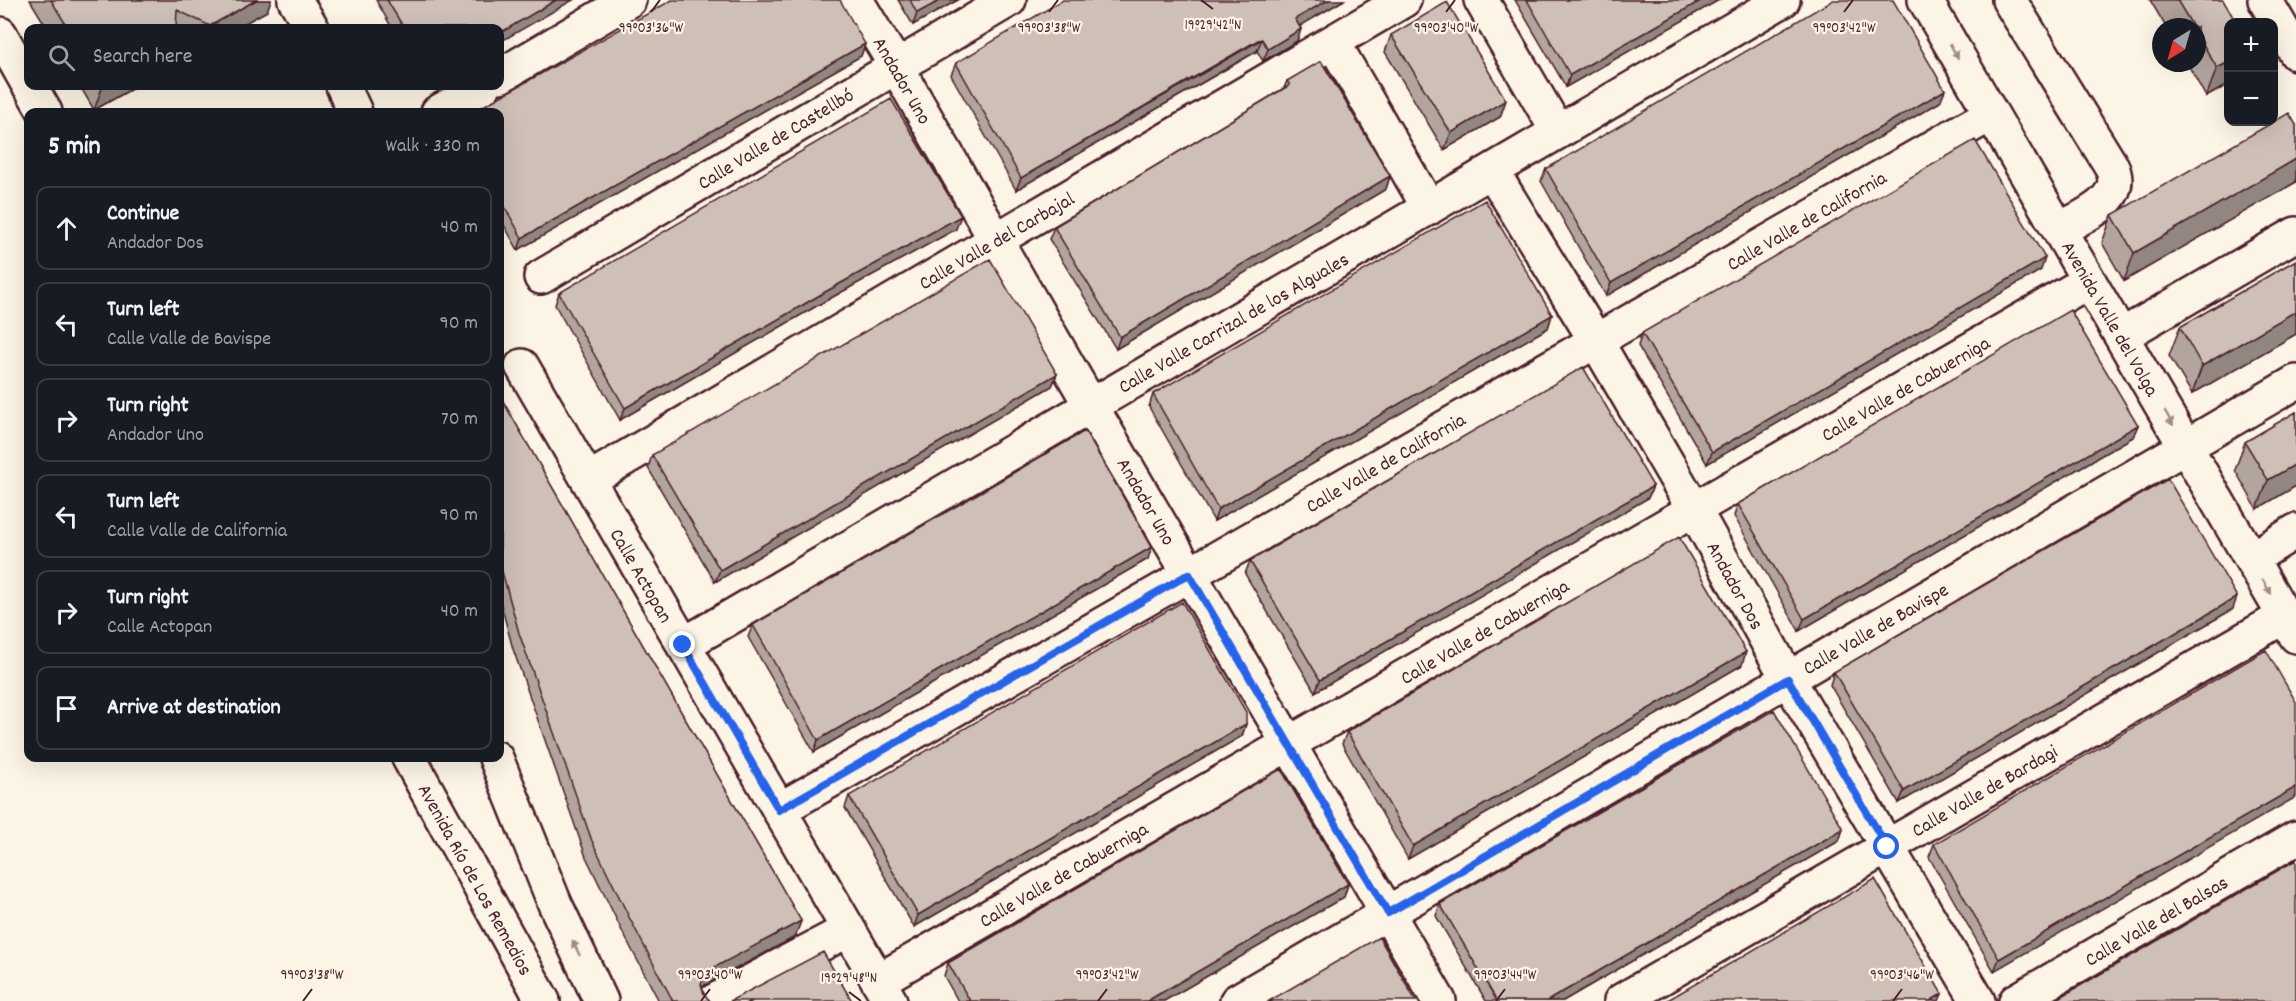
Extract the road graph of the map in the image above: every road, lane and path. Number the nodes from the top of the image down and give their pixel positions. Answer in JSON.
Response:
{"nodes":[{"id":1,"x":295,"y":0,"type":"edge"},
{"id":2,"x":629,"y":0,"type":"edge"},
{"id":3,"x":856,"y":0,"type":"edge"},
{"id":4,"x":1009,"y":0,"type":"edge"},
{"id":5,"x":1480,"y":0,"type":"edge"},
{"id":6,"x":1783,"y":0,"type":"edge"},
{"id":7,"x":1925,"y":0,"type":"edge"},
{"id":8,"x":2009,"y":0,"type":"edge"},
{"id":9,"x":2265,"y":0,"type":"edge"},
{"id":10,"x":1396,"y":2,"type":"edge"},
{"id":11,"x":310,"y":24,"type":"edge"},
{"id":12,"x":0,"y":34,"type":"edge"},
{"id":13,"x":1333,"y":42,"type":"junction"},
{"id":14,"x":2296,"y":53,"type":"edge"},
{"id":15,"x":896,"y":66,"type":"junction"},
{"id":16,"x":504,"y":74,"type":"edge"},
{"id":17,"x":24,"y":76,"type":"edge"},
{"id":18,"x":32,"y":90,"type":"edge"},
{"id":19,"x":345,"y":90,"type":"edge"},
{"id":20,"x":477,"y":90,"type":"edge"},
{"id":21,"x":43,"y":108,"type":"edge"},
{"id":22,"x":353,"y":108,"type":"edge"},
{"id":23,"x":445,"y":108,"type":"edge"},
{"id":24,"x":1991,"y":114,"type":"junction"},
{"id":25,"x":1558,"y":132,"type":"junction"},
{"id":26,"x":1492,"y":171,"type":"junction"},
{"id":27,"x":1429,"y":208,"type":"junction"},
{"id":28,"x":2059,"y":230,"type":"junction"},
{"id":29,"x":2296,"y":234,"type":"edge"},
{"id":30,"x":995,"y":241,"type":"junction"},
{"id":31,"x":541,"y":277,"type":"dead end"},
{"id":32,"x":2089,"y":281,"type":"junction"},
{"id":33,"x":2121,"y":336,"type":"junction"},
{"id":34,"x":1596,"y":340,"type":"junction"},
{"id":35,"x":522,"y":366,"type":"dead end"},
{"id":36,"x":2296,"y":382,"type":"edge"},
{"id":37,"x":1091,"y":406,"type":"junction"},
{"id":38,"x":2186,"y":446,"type":"junction"},
{"id":39,"x":588,"y":480,"type":"junction"},
{"id":40,"x":1694,"y":509,"type":"junction"},
{"id":41,"x":2296,"y":531,"type":"edge"},
{"id":42,"x":2251,"y":559,"type":"junction"},
{"id":43,"x":1189,"y":574,"type":"junction"},
{"id":44,"x":2290,"y":626,"type":"edge"},
{"id":45,"x":683,"y":645,"type":"junction"},
{"id":46,"x":1788,"y":679,"type":"junction"},
{"id":47,"x":1289,"y":744,"type":"junction"},
{"id":48,"x":411,"y":762,"type":"edge"},
{"id":49,"x":498,"y":762,"type":"edge"},
{"id":50,"x":779,"y":810,"type":"junction"},
{"id":51,"x":2296,"y":838,"type":"edge"},
{"id":52,"x":1887,"y":847,"type":"junction"},
{"id":53,"x":1388,"y":913,"type":"junction"},
{"id":54,"x":848,"y":930,"type":"junction"},
{"id":55,"x":884,"y":991,"type":"edge"},
{"id":56,"x":543,"y":1001,"type":"edge"},
{"id":57,"x":601,"y":1001,"type":"edge"},
{"id":58,"x":714,"y":1001,"type":"edge"},
{"id":59,"x":1236,"y":1001,"type":"edge"},
{"id":60,"x":1439,"y":1001,"type":"edge"},
{"id":61,"x":1621,"y":1001,"type":"edge"},
{"id":62,"x":1978,"y":1001,"type":"edge"},
{"id":63,"x":2016,"y":1001,"type":"edge"}],
"edges":[{"from":1,"to":11,"type":"main road"},
{"from":2,"to":16,"type":"main road"},
{"from":3,"to":15,"type":"main road","name":"Andador Uno"},
{"from":4,"to":15,"type":"main road","name":"Calle Valle de Castellbó"},
{"from":5,"to":25,"type":"main road"},
{"from":6,"to":25,"type":"main road","name":"Calle Valle Carrizal de los Alguales"},
{"from":7,"to":24,"type":"main road","name":"Avenida Valle del Volga","one_way":true},
{"from":8,"to":28,"type":"main road"},
{"from":9,"to":14,"type":"main road"},
{"from":10,"to":13,"type":"main road","name":"Calle Valle del Carbajal"},
{"from":12,"to":17,"type":"main road"},
{"from":13,"to":27,"type":"main road"},
{"from":13,"to":30,"type":"main road","name":"Calle Valle del Carbajal"},
{"from":15,"to":30,"type":"main road","name":"Andador Uno"},
{"from":15,"to":31,"type":"main road","name":"Calle Valle de Castellbó"},
{"from":18,"to":21,"type":"main road"},
{"from":19,"to":22,"type":"main road"},
{"from":20,"to":23,"type":"main road"},
{"from":24,"to":28,"type":"main road","name":"Avenida Valle del Volga"},
{"from":24,"to":34,"type":"main road","name":"Calle Valle de California"},
{"from":25,"to":26,"type":"main road","name":"Calle Valle Carrizal de los Alguales"},
{"from":26,"to":27,"type":"main road","name":"Calle Valle Carrizal de los Alguales"},
{"from":26,"to":34,"type":"main road","name":"Andador Dos"},
{"from":27,"to":37,"type":"main road","name":"Calle Valle Carrizal de los Alguales"},
{"from":28,"to":32,"type":"main road","name":"Avenida Valle del Volga"},
{"from":29,"to":33,"type":"main road"},
{"from":30,"to":37,"type":"main road","name":"Andador Uno"},
{"from":30,"to":39,"type":"main road","name":"Calle Valle del Carbajal"},
{"from":32,"to":33,"type":"main road","name":"Avenida Valle del Volga"},
{"from":32,"to":40,"type":"main road","name":"Calle Valle de Cabuerniga"},
{"from":33,"to":38,"type":"main road","name":"Avenida Valle del Volga","one_way":true},
{"from":34,"to":40,"type":"main road","name":"Andador Dos"},
{"from":34,"to":43,"type":"main road","name":"Calle Valle de California"},
{"from":35,"to":39,"type":"main road","name":"Calle Actopan"},
{"from":36,"to":38,"type":"main road","name":"Calle Valle de Bavispe"},
{"from":37,"to":43,"type":"main road","name":"Andador Uno"},
{"from":37,"to":45,"type":"main road","name":"Calle Valle Carrizal de los Alguales"},
{"from":38,"to":42,"type":"main road","name":"Avenida Valle del Volga"},
{"from":38,"to":46,"type":"main road","name":"Calle Valle de Bavispe"},
{"from":39,"to":45,"type":"main road","name":"Calle Actopan"},
{"from":40,"to":46,"type":"main road","name":"Andador Dos"},
{"from":40,"to":47,"type":"main road","name":"Calle Valle de Cabuerniga"},
{"from":41,"to":42,"type":"main road"},
{"from":42,"to":44,"type":"main road","name":"Avenida Valle del Volga","one_way":true},
{"from":43,"to":47,"type":"main road","name":"Andador Uno"},
{"from":43,"to":50,"type":"main road","name":"Calle Valle de California"},
{"from":44,"to":52,"type":"main road","name":"Calle Valle de Bardagi"},
{"from":45,"to":50,"type":"main road","name":"Calle Actopan"},
{"from":46,"to":52,"type":"main road","name":"Andador Dos"},
{"from":46,"to":53,"type":"main road","name":"Calle Valle de Bavispe"},
{"from":47,"to":53,"type":"main road","name":"Andador Uno"},
{"from":47,"to":55,"type":"main road","name":"Calle Valle de Cabuerniga"},
{"from":48,"to":56,"type":"main road","name":"Avenida Río de Los Remedios"},
{"from":57,"to":49,"type":"main road","one_way":true},
{"from":50,"to":54,"type":"main road","name":"Calle Actopan"},
{"from":51,"to":63,"type":"main road","name":"Calle Valle del Balsas"},
{"from":52,"to":61,"type":"main road","name":"Calle Valle de Bardagi"},
{"from":52,"to":62,"type":"main road","name":"Andador Dos"},
{"from":53,"to":59,"type":"main road","name":"Calle Valle de Bavispe"},
{"from":53,"to":60,"type":"main road","name":"Andador Uno"},
{"from":54,"to":55,"type":"main road","name":"Calle Actopan"},
{"from":54,"to":58,"type":"main road"}]}
